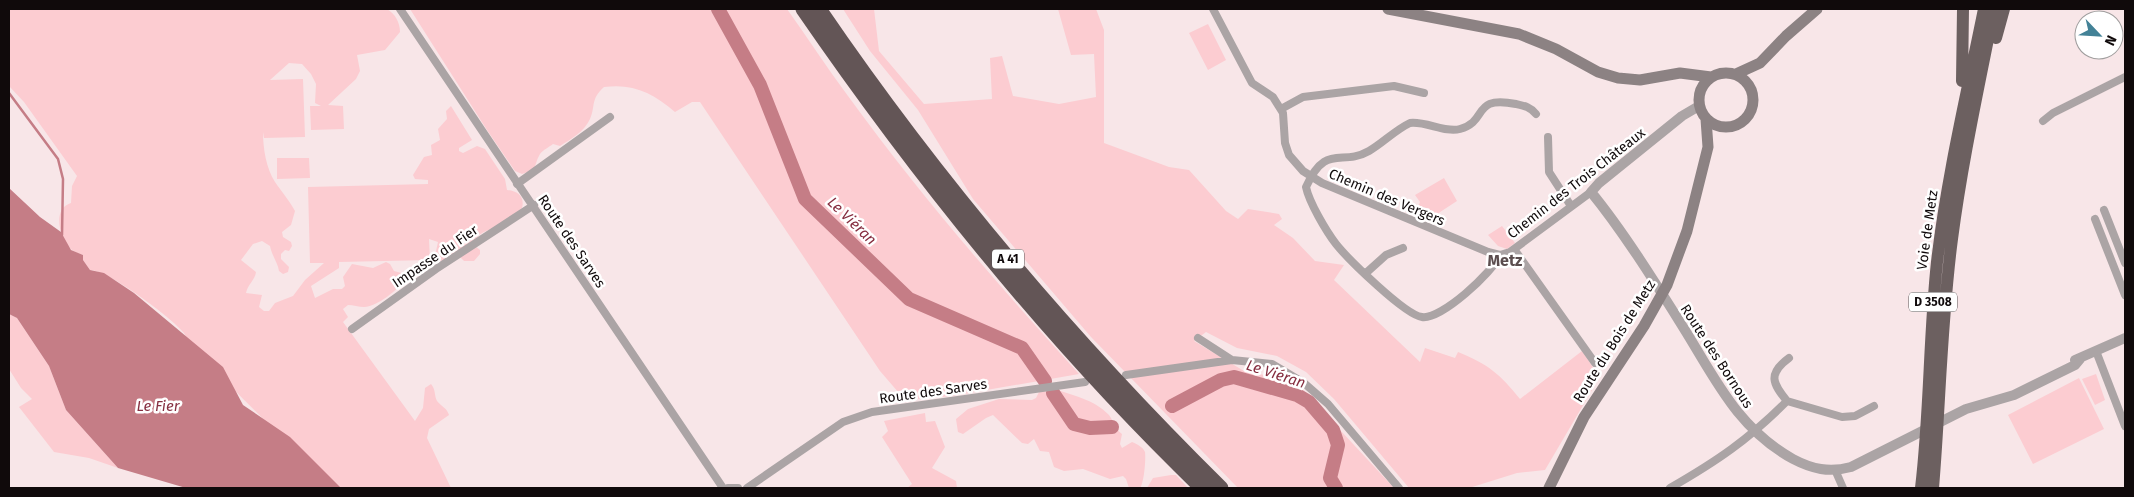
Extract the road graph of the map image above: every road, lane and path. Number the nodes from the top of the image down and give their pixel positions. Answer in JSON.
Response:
{"nodes":[{"id":1,"x":400,"y":9,"type":"edge"},
{"id":2,"x":803,"y":9,"type":"edge"},
{"id":3,"x":819,"y":9,"type":"edge"},
{"id":4,"x":1214,"y":9,"type":"edge"},
{"id":5,"x":1388,"y":9,"type":"edge"},
{"id":6,"x":1817,"y":9,"type":"edge"},
{"id":7,"x":1963,"y":9,"type":"edge"},
{"id":8,"x":1984,"y":9,"type":"edge"},
{"id":9,"x":1994,"y":9,"type":"edge"},
{"id":10,"x":2004,"y":9,"type":"edge"},
{"id":11,"x":1760,"y":63,"type":"junction"},
{"id":12,"x":1686,"y":74,"type":"junction"},
{"id":13,"x":1736,"y":74,"type":"junction"},
{"id":14,"x":1711,"y":77,"type":"junction"},
{"id":15,"x":2125,"y":77,"type":"edge"},
{"id":16,"x":1750,"y":87,"type":"junction"},
{"id":17,"x":1700,"y":92,"type":"junction"},
{"id":18,"x":1424,"y":94,"type":"dead end"},
{"id":19,"x":1699,"y":106,"type":"junction"},
{"id":20,"x":1281,"y":109,"type":"junction"},
{"id":21,"x":1536,"y":114,"type":"dead end"},
{"id":22,"x":610,"y":117,"type":"dead end"},
{"id":23,"x":1961,"y":117,"type":"junction"},
{"id":24,"x":1706,"y":119,"type":"junction"},
{"id":25,"x":2043,"y":121,"type":"dead end"},
{"id":26,"x":1729,"y":127,"type":"junction"},
{"id":27,"x":1548,"y":137,"type":"dead end"},
{"id":28,"x":1708,"y":147,"type":"junction"},
{"id":29,"x":1311,"y":177,"type":"junction"},
{"id":30,"x":1961,"y":179,"type":"junction"},
{"id":31,"x":517,"y":184,"type":"junction"},
{"id":32,"x":1591,"y":192,"type":"junction"},
{"id":33,"x":534,"y":205,"type":"junction"},
{"id":34,"x":1571,"y":206,"type":"junction"},
{"id":35,"x":2104,"y":210,"type":"dead end"},
{"id":36,"x":2095,"y":219,"type":"dead end"},
{"id":37,"x":1403,"y":248,"type":"dead end"},
{"id":38,"x":1514,"y":249,"type":"junction"},
{"id":39,"x":1500,"y":255,"type":"junction"},
{"id":40,"x":2125,"y":263,"type":"edge"},
{"id":41,"x":1366,"y":273,"type":"junction"},
{"id":42,"x":2125,"y":296,"type":"edge"},
{"id":43,"x":352,"y":329,"type":"dead end"},
{"id":44,"x":1198,"y":338,"type":"dead end"},
{"id":45,"x":2125,"y":338,"type":"edge"},
{"id":46,"x":2096,"y":351,"type":"junction"},
{"id":47,"x":1789,"y":358,"type":"dead end"},
{"id":48,"x":1232,"y":360,"type":"junction"},
{"id":49,"x":1595,"y":364,"type":"dead end"},
{"id":50,"x":1126,"y":375,"type":"dead end"},
{"id":51,"x":1085,"y":382,"type":"dead end"},
{"id":52,"x":1787,"y":401,"type":"junction"},
{"id":53,"x":1874,"y":406,"type":"dead end"},
{"id":54,"x":2125,"y":426,"type":"edge"},
{"id":55,"x":1755,"y":433,"type":"junction"},
{"id":56,"x":1836,"y":472,"type":"junction"},
{"id":57,"x":723,"y":488,"type":"edge"},
{"id":58,"x":728,"y":488,"type":"edge"},
{"id":59,"x":738,"y":488,"type":"edge"},
{"id":60,"x":747,"y":488,"type":"edge"},
{"id":61,"x":1202,"y":488,"type":"edge"},
{"id":62,"x":1221,"y":488,"type":"edge"},
{"id":63,"x":1399,"y":488,"type":"edge"},
{"id":64,"x":1549,"y":488,"type":"edge"},
{"id":65,"x":1670,"y":488,"type":"edge"},
{"id":66,"x":1843,"y":488,"type":"edge"},
{"id":67,"x":1921,"y":488,"type":"edge"},
{"id":68,"x":1933,"y":488,"type":"edge"}],
"edges":[{"from":1,"to":31,"type":"street","name":"Route des Sarves"},
{"from":2,"to":61,"type":"highway","number":"A 41"},
{"from":3,"to":62,"type":"highway","number":"A 41"},
{"from":4,"to":20,"type":"street"},
{"from":5,"to":12,"type":"main road"},
{"from":6,"to":11,"type":"main road"},
{"from":7,"to":23,"type":"highway"},
{"from":8,"to":23,"type":"highway","name":"Voie de Metz","number":"D 3508"},
{"from":9,"to":30,"type":"highway","name":"Voie de Metz","number":"D 3508"},
{"from":10,"to":30,"type":"highway"},
{"from":11,"to":13,"type":"main road"},
{"from":11,"to":16,"type":"main road"},
{"from":12,"to":14,"type":"main road"},
{"from":12,"to":17,"type":"main road"},
{"from":13,"to":14,"type":"main road"},
{"from":13,"to":16,"type":"main road"},
{"from":14,"to":17,"type":"main road"},
{"from":15,"to":25,"type":"street"},
{"from":16,"to":26,"type":"main road"},
{"from":17,"to":19,"type":"main road"},
{"from":18,"to":20,"type":"street"},
{"from":19,"to":24,"type":"main road"},
{"from":19,"to":32,"type":"street","name":"Chemin des Trois Châteaux"},
{"from":20,"to":29,"type":"street"},
{"from":21,"to":29,"type":"street","name":"Chemin des Vergers"},
{"from":22,"to":31,"type":"street"},
{"from":23,"to":67,"type":"highway","name":"Voie de Metz","number":"D 3508"},
{"from":24,"to":26,"type":"main road"},
{"from":24,"to":28,"type":"main road","name":"Route du Bois de Metz"},
{"from":26,"to":28,"type":"main road"},
{"from":27,"to":34,"type":"street"},
{"from":28,"to":64,"type":"main road","name":"Route du Bois de Metz"},
{"from":29,"to":39,"type":"street","name":"Chemin des Vergers"},
{"from":29,"to":41,"type":"street","name":"Chemin des Trois Châteaux"},
{"from":30,"to":68,"type":"highway","name":"Voie de Metz","number":"D 3508"},
{"from":31,"to":33,"type":"street","name":"Route des Sarves"},
{"from":32,"to":34,"type":"street","name":"Chemin des Trois Châteaux"},
{"from":32,"to":55,"type":"street","name":"Route des Bornous"},
{"from":33,"to":43,"type":"street","name":"Impasse du Fier"},
{"from":33,"to":57,"type":"street","name":"Route des Sarves"},
{"from":34,"to":38,"type":"street","name":"Chemin des Trois Châteaux"},
{"from":35,"to":40,"type":"street"},
{"from":36,"to":42,"type":"street"},
{"from":37,"to":41,"type":"street"},
{"from":38,"to":39,"type":"street","name":"Chemin des Trois Châteaux"},
{"from":38,"to":49,"type":"street"},
{"from":39,"to":41,"type":"street","name":"Chemin des Trois Châteaux"},
{"from":44,"to":48,"type":"street"},
{"from":45,"to":46,"type":"street"},
{"from":46,"to":54,"type":"street"},
{"from":46,"to":56,"type":"street"},
{"from":47,"to":52,"type":"street"},
{"from":48,"to":50,"type":"street"},
{"from":48,"to":63,"type":"street"},
{"from":51,"to":60,"type":"street","name":"Route des Sarves"},
{"from":52,"to":53,"type":"street"},
{"from":52,"to":55,"type":"street"},
{"from":55,"to":56,"type":"street","name":"Route des Bornous"},
{"from":55,"to":65,"type":"street"},
{"from":56,"to":66,"type":"street"},
{"from":58,"to":59,"type":"street"}]}
